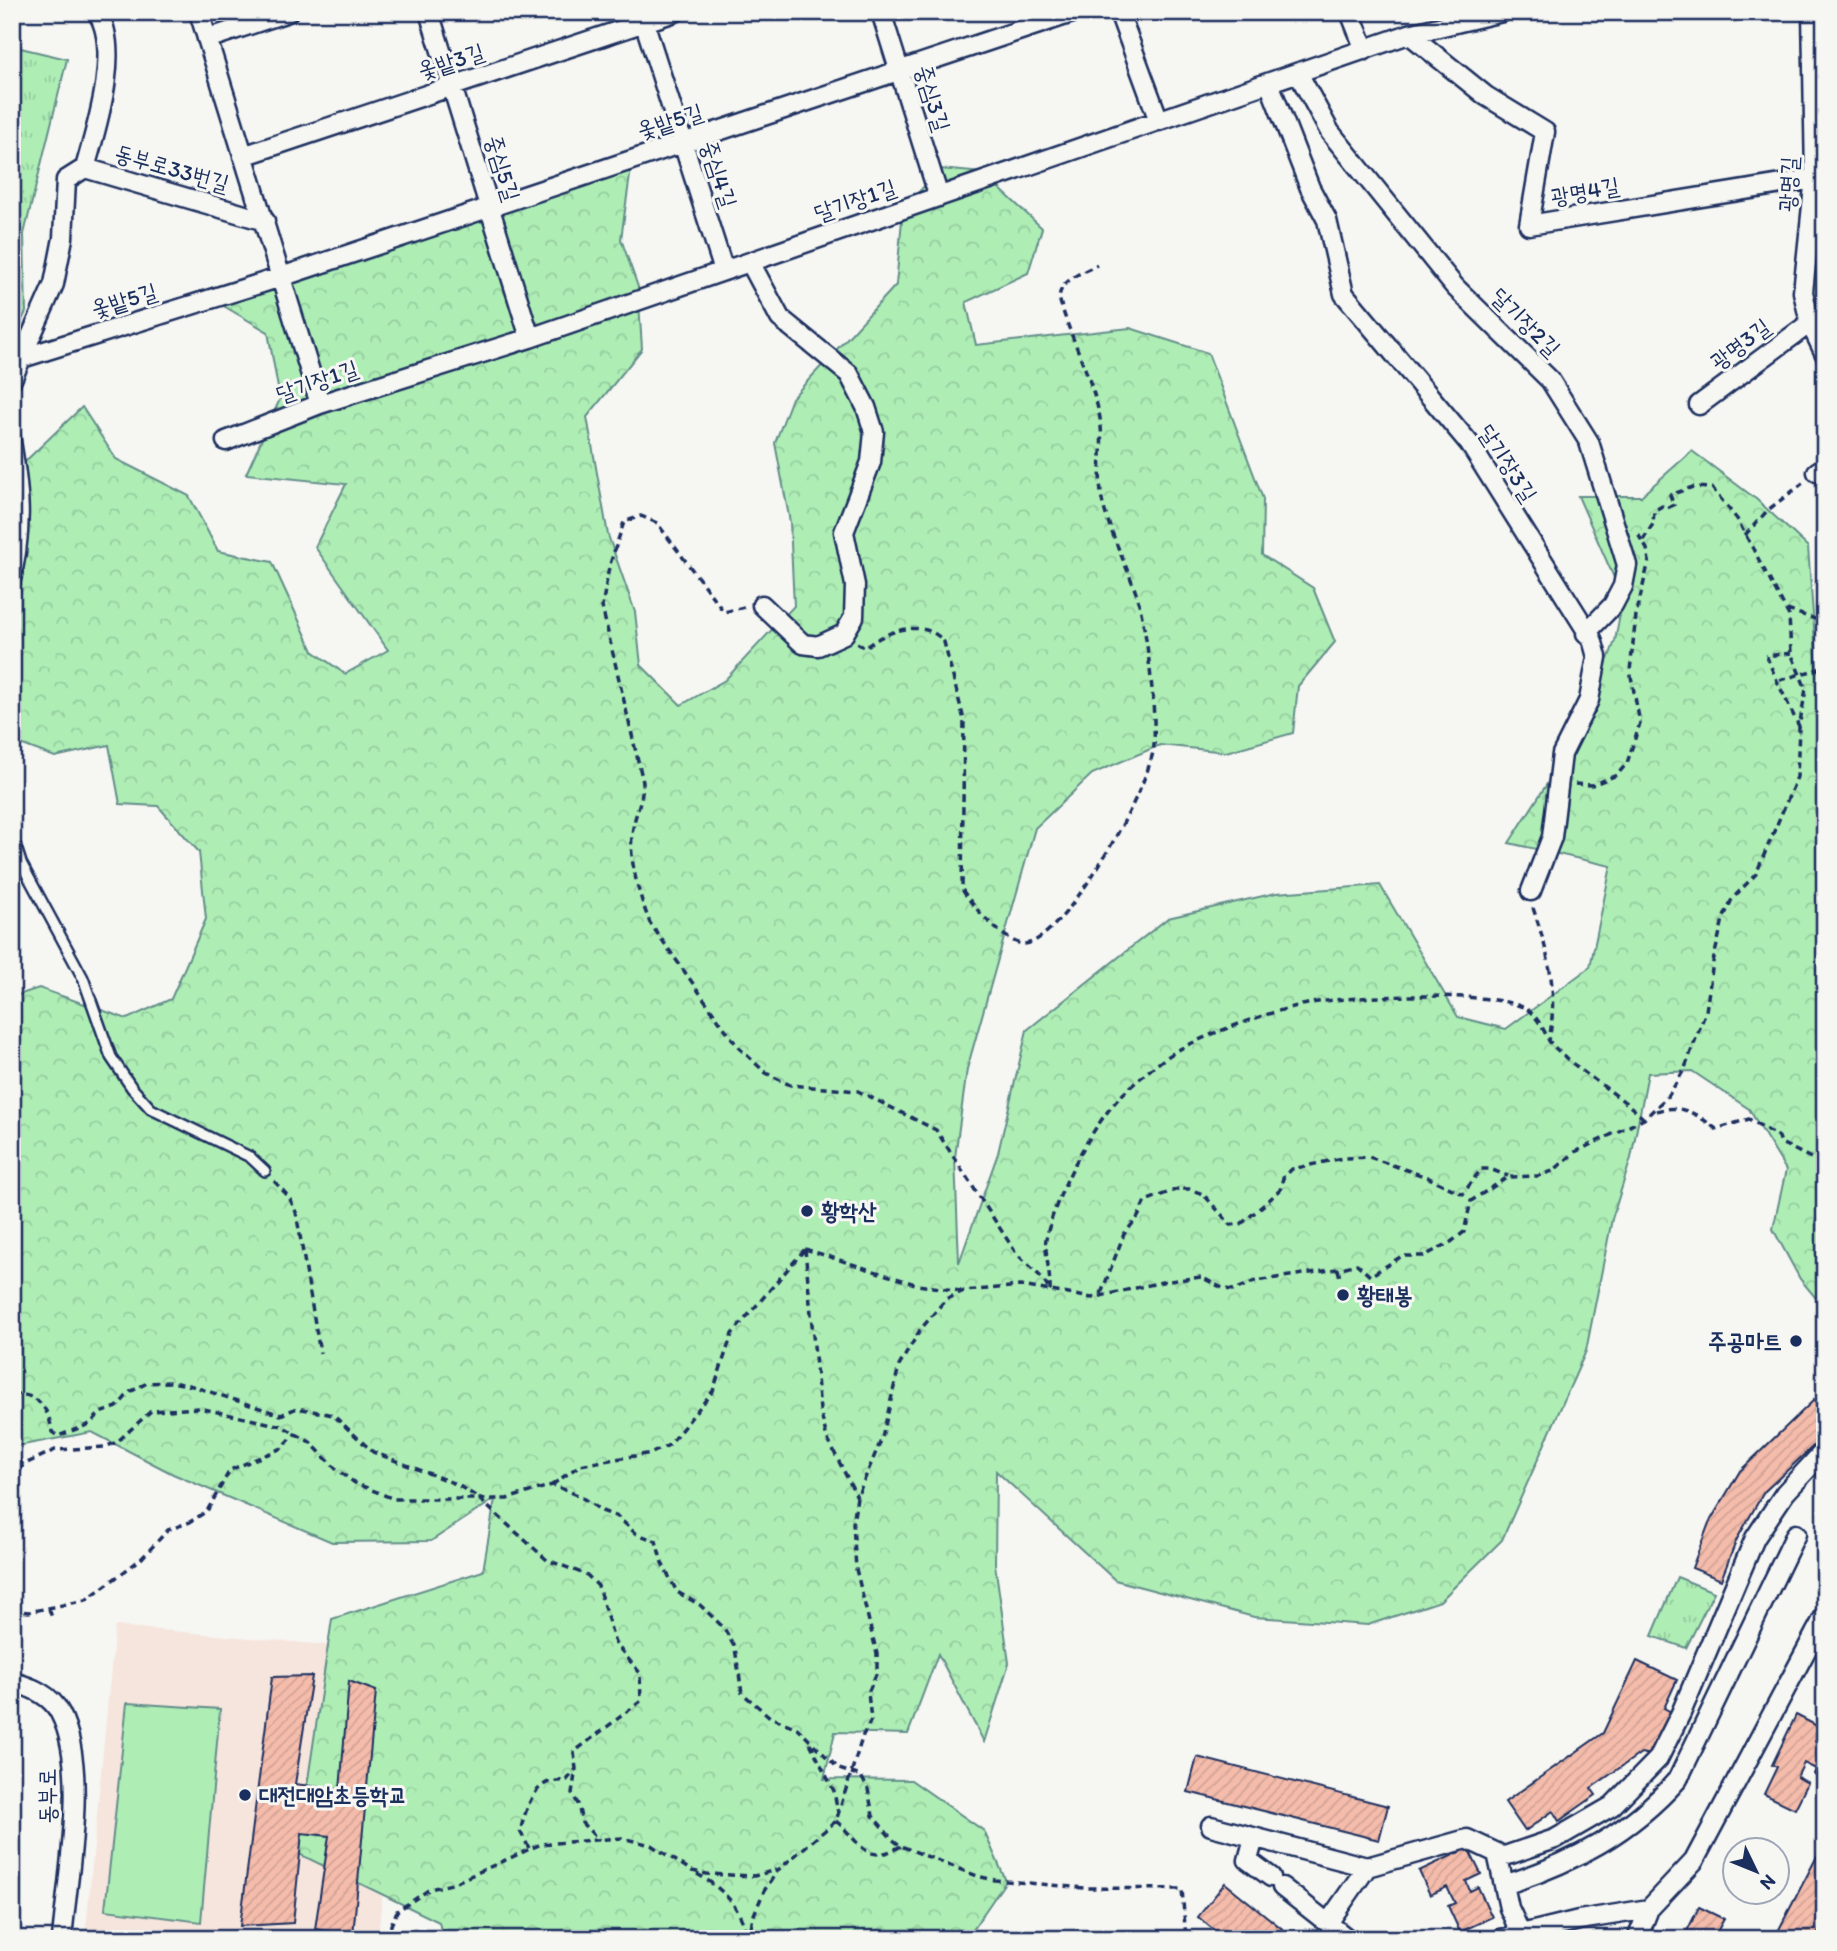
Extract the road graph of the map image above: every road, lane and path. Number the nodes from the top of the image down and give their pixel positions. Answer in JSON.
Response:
{"nodes":[{"id":1,"x":97,"y":12,"type":"edge"},
{"id":2,"x":199,"y":12,"type":"edge"},
{"id":3,"x":288,"y":12,"type":"edge"},
{"id":4,"x":429,"y":12,"type":"edge"},
{"id":5,"x":675,"y":12,"type":"edge"},
{"id":6,"x":881,"y":12,"type":"edge"},
{"id":7,"x":1075,"y":12,"type":"edge"},
{"id":8,"x":1119,"y":12,"type":"edge"},
{"id":9,"x":1350,"y":12,"type":"edge"},
{"id":10,"x":1502,"y":12,"type":"edge"},
{"id":11,"x":1812,"y":12,"type":"edge"},
{"id":12,"x":642,"y":17,"type":"edge"},
{"id":13,"x":1409,"y":34,"type":"junction"},
{"id":14,"x":207,"y":39,"type":"junction"},
{"id":15,"x":1365,"y":50,"type":"junction"},
{"id":16,"x":899,"y":71,"type":"junction"},
{"id":17,"x":1298,"y":73,"type":"junction"},
{"id":18,"x":1269,"y":83,"type":"junction"},
{"id":19,"x":452,"y":86,"type":"junction"},
{"id":20,"x":1159,"y":121,"type":"junction"},
{"id":21,"x":683,"y":143,"type":"junction"},
{"id":22,"x":243,"y":156,"type":"junction"},
{"id":23,"x":85,"y":168,"type":"junction"},
{"id":24,"x":1820,"y":177,"type":"edge"},
{"id":25,"x":939,"y":197,"type":"junction"},
{"id":26,"x":490,"y":208,"type":"junction"},
{"id":27,"x":265,"y":221,"type":"junction"},
{"id":28,"x":750,"y":262,"type":"junction"},
{"id":29,"x":1097,"y":265,"type":"dead end"},
{"id":30,"x":724,"y":271,"type":"junction"},
{"id":31,"x":281,"y":277,"type":"junction"},
{"id":32,"x":1810,"y":323,"type":"junction"},
{"id":33,"x":530,"y":338,"type":"junction"},
{"id":34,"x":1825,"y":354,"type":"edge"},
{"id":35,"x":22,"y":358,"type":"junction"},
{"id":36,"x":12,"y":379,"type":"edge"},
{"id":37,"x":320,"y":404,"type":"junction"},
{"id":38,"x":1699,"y":405,"type":"dead end"},
{"id":39,"x":12,"y":422,"type":"edge"},
{"id":40,"x":226,"y":441,"type":"dead end"},
{"id":41,"x":1821,"y":470,"type":"edge"},
{"id":42,"x":1630,"y":522,"type":"dead end"},
{"id":43,"x":1745,"y":535,"type":"junction"},
{"id":44,"x":1643,"y":540,"type":"junction"},
{"id":45,"x":12,"y":595,"type":"edge"},
{"id":46,"x":762,"y":605,"type":"joint"},
{"id":47,"x":1786,"y":610,"type":"junction"},
{"id":48,"x":1825,"y":622,"type":"edge"},
{"id":49,"x":1586,"y":633,"type":"junction"},
{"id":50,"x":844,"y":635,"type":"junction"},
{"id":51,"x":1825,"y":646,"type":"edge"},
{"id":52,"x":1791,"y":653,"type":"junction"},
{"id":53,"x":1802,"y":673,"type":"junction"},
{"id":54,"x":1780,"y":680,"type":"junction"},
{"id":55,"x":1799,"y":727,"type":"junction"},
{"id":56,"x":1559,"y":784,"type":"junction"},
{"id":57,"x":12,"y":835,"type":"edge"},
{"id":58,"x":17,"y":865,"type":"edge"},
{"id":59,"x":1531,"y":891,"type":"joint"},
{"id":60,"x":1549,"y":1041,"type":"junction"},
{"id":61,"x":1654,"y":1112,"type":"junction"},
{"id":62,"x":1644,"y":1119,"type":"junction"},
{"id":63,"x":1825,"y":1165,"type":"edge"},
{"id":64,"x":265,"y":1171,"type":"joint"},
{"id":65,"x":1508,"y":1177,"type":"junction"},
{"id":66,"x":805,"y":1249,"type":"junction"},
{"id":67,"x":1338,"y":1269,"type":"junction"},
{"id":68,"x":1340,"y":1278,"type":"dead end"},
{"id":69,"x":964,"y":1291,"type":"junction"},
{"id":70,"x":1050,"y":1291,"type":"junction"},
{"id":71,"x":1100,"y":1296,"type":"junction"},
{"id":72,"x":320,"y":1353,"type":"dead end"},
{"id":73,"x":12,"y":1394,"type":"edge"},
{"id":74,"x":296,"y":1433,"type":"junction"},
{"id":75,"x":12,"y":1450,"type":"edge"},
{"id":76,"x":1825,"y":1450,"type":"edge"},
{"id":77,"x":23,"y":1465,"type":"junction"},
{"id":78,"x":12,"y":1479,"type":"edge"},
{"id":79,"x":552,"y":1485,"type":"junction"},
{"id":80,"x":477,"y":1497,"type":"junction"},
{"id":81,"x":857,"y":1497,"type":"junction"},
{"id":82,"x":1796,"y":1534,"type":"dead end"},
{"id":83,"x":49,"y":1609,"type":"junction"},
{"id":84,"x":12,"y":1610,"type":"edge"},
{"id":85,"x":1825,"y":1615,"type":"edge"},
{"id":86,"x":53,"y":1620,"type":"dead end"},
{"id":87,"x":12,"y":1682,"type":"edge"},
{"id":88,"x":809,"y":1741,"type":"junction"},
{"id":89,"x":576,"y":1769,"type":"junction"},
{"id":90,"x":854,"y":1772,"type":"junction"},
{"id":91,"x":839,"y":1815,"type":"junction"},
{"id":92,"x":836,"y":1821,"type":"junction"},
{"id":93,"x":1211,"y":1826,"type":"dead end"},
{"id":94,"x":1254,"y":1838,"type":"junction"},
{"id":95,"x":599,"y":1840,"type":"junction"},
{"id":96,"x":901,"y":1846,"type":"junction"},
{"id":97,"x":529,"y":1848,"type":"junction"},
{"id":98,"x":1499,"y":1858,"type":"junction"},
{"id":99,"x":1367,"y":1867,"type":"junction"},
{"id":100,"x":778,"y":1870,"type":"junction"},
{"id":101,"x":692,"y":1871,"type":"junction"},
{"id":102,"x":1504,"y":1885,"type":"junction"},
{"id":103,"x":1649,"y":1909,"type":"junction"},
{"id":104,"x":1328,"y":1923,"type":"junction"},
{"id":105,"x":1520,"y":1932,"type":"junction"},
{"id":106,"x":62,"y":1939,"type":"edge"},
{"id":107,"x":390,"y":1939,"type":"edge"},
{"id":108,"x":748,"y":1939,"type":"edge"},
{"id":109,"x":1186,"y":1939,"type":"edge"},
{"id":110,"x":1348,"y":1939,"type":"edge"},
{"id":111,"x":1501,"y":1939,"type":"edge"},
{"id":112,"x":1637,"y":1939,"type":"edge"}],
"edges":[{"from":1,"to":23,"type":"street"},
{"from":2,"to":14,"type":"street"},
{"from":3,"to":14,"type":"street"},
{"from":4,"to":19,"type":"street","name":"중심5길"},
{"from":5,"to":12,"type":"street","name":"옻밭3길"},
{"from":6,"to":16,"type":"street","name":"중심3길"},
{"from":7,"to":16,"type":"street","name":"옻밭5길"},
{"from":8,"to":20,"type":"street"},
{"from":9,"to":15,"type":"street"},
{"from":10,"to":13,"type":"street","name":"달기장1길"},
{"from":11,"to":24,"type":"street","name":"광명길"},
{"from":12,"to":19,"type":"street","name":"옻밭3길"},
{"from":12,"to":21,"type":"street","name":"중심4길"},
{"from":13,"to":15,"type":"street","name":"달기장1길"},
{"from":13,"to":24,"type":"street","name":"광명4길"},
{"from":14,"to":22,"type":"street"},
{"from":15,"to":17,"type":"street","name":"달기장1길"},
{"from":16,"to":21,"type":"street","name":"옻밭5길"},
{"from":16,"to":25,"type":"street","name":"중심3길"},
{"from":17,"to":18,"type":"street","name":"달기장1길"},
{"from":17,"to":49,"type":"street","name":"달기장2길"},
{"from":18,"to":20,"type":"street","name":"달기장1길"},
{"from":18,"to":49,"type":"street","name":"달기장3길"},
{"from":19,"to":22,"type":"street","name":"옻밭3길"},
{"from":19,"to":26,"type":"street","name":"중심5길"},
{"from":20,"to":25,"type":"street","name":"달기장1길"},
{"from":21,"to":26,"type":"street","name":"옻밭5길"},
{"from":21,"to":30,"type":"street","name":"중심4길"},
{"from":22,"to":27,"type":"street"},
{"from":23,"to":27,"type":"street","name":"동부로33번길"},
{"from":23,"to":35,"type":"street","name":"동부로33번길"},
{"from":24,"to":32,"type":"street","name":"광명길"},
{"from":25,"to":28,"type":"street","name":"달기장1길"},
{"from":26,"to":31,"type":"street","name":"옻밭5길"},
{"from":26,"to":33,"type":"street","name":"중심5길"},
{"from":27,"to":31,"type":"street"},
{"from":28,"to":30,"type":"street","name":"달기장1길"},
{"from":28,"to":50,"type":"street"},
{"from":29,"to":50,"type":"path"},
{"from":30,"to":33,"type":"street","name":"달기장1길"},
{"from":31,"to":35,"type":"street","name":"옻밭5길"},
{"from":31,"to":37,"type":"street"},
{"from":32,"to":34,"type":"street","name":"광명길"},
{"from":32,"to":38,"type":"street","name":"광명3길"},
{"from":33,"to":37,"type":"street","name":"달기장1길"},
{"from":35,"to":36,"type":"street","name":"동부로33번길"},
{"from":37,"to":40,"type":"street","name":"달기장1길"},
{"from":39,"to":45,"type":"lane"},
{"from":41,"to":43,"type":"path"},
{"from":42,"to":44,"type":"path"},
{"from":43,"to":44,"type":"path"},
{"from":43,"to":47,"type":"path"},
{"from":44,"to":56,"type":"path"},
{"from":46,"to":50,"type":"street"},
{"from":46,"to":70,"type":"path"},
{"from":47,"to":48,"type":"path"},
{"from":47,"to":52,"type":"path"},
{"from":49,"to":56,"type":"street","name":"달기장3길"},
{"from":51,"to":53,"type":"path"},
{"from":52,"to":53,"type":"path"},
{"from":52,"to":54,"type":"path"},
{"from":53,"to":54,"type":"path"},
{"from":53,"to":55,"type":"path"},
{"from":54,"to":55,"type":"path"},
{"from":55,"to":61,"type":"path"},
{"from":56,"to":59,"type":"street","name":"달기장3길"},
{"from":57,"to":58,"type":"lane"},
{"from":58,"to":64,"type":"lane"},
{"from":59,"to":60,"type":"path"},
{"from":60,"to":62,"type":"path"},
{"from":60,"to":70,"type":"path"},
{"from":61,"to":62,"type":"path"},
{"from":61,"to":63,"type":"path"},
{"from":62,"to":65,"type":"path"},
{"from":64,"to":72,"type":"path"},
{"from":65,"to":67,"type":"path"},
{"from":65,"to":71,"type":"path"},
{"from":66,"to":69,"type":"path"},
{"from":66,"to":79,"type":"path"},
{"from":66,"to":81,"type":"path"},
{"from":67,"to":68,"type":"path"},
{"from":67,"to":71,"type":"path"},
{"from":69,"to":70,"type":"path"},
{"from":69,"to":81,"type":"path"},
{"from":70,"to":71,"type":"path"},
{"from":73,"to":80,"type":"path"},
{"from":74,"to":77,"type":"path"},
{"from":74,"to":80,"type":"path"},
{"from":74,"to":83,"type":"path"},
{"from":75,"to":77,"type":"path"},
{"from":76,"to":98,"type":"street"},
{"from":77,"to":78,"type":"path"},
{"from":79,"to":80,"type":"path"},
{"from":79,"to":88,"type":"path"},
{"from":80,"to":89,"type":"path"},
{"from":81,"to":90,"type":"path"},
{"from":82,"to":102,"type":"street"},
{"from":83,"to":84,"type":"path"},
{"from":83,"to":86,"type":"path"},
{"from":85,"to":103,"type":"street"},
{"from":87,"to":106,"type":"street","name":"동부로"},
{"from":88,"to":90,"type":"path"},
{"from":88,"to":91,"type":"path"},
{"from":89,"to":95,"type":"path"},
{"from":89,"to":97,"type":"path"},
{"from":90,"to":91,"type":"path"},
{"from":90,"to":96,"type":"path"},
{"from":91,"to":92,"type":"path"},
{"from":92,"to":96,"type":"path"},
{"from":92,"to":100,"type":"path"},
{"from":93,"to":94,"type":"street"},
{"from":94,"to":99,"type":"street"},
{"from":94,"to":104,"type":"street"},
{"from":95,"to":97,"type":"path"},
{"from":95,"to":101,"type":"path"},
{"from":96,"to":109,"type":"path"},
{"from":97,"to":107,"type":"path"},
{"from":98,"to":99,"type":"street"},
{"from":98,"to":102,"type":"street"},
{"from":99,"to":104,"type":"street"},
{"from":100,"to":101,"type":"path"},
{"from":100,"to":108,"type":"path"},
{"from":101,"to":108,"type":"path"},
{"from":102,"to":105,"type":"street"},
{"from":103,"to":105,"type":"street"},
{"from":103,"to":112,"type":"street"},
{"from":104,"to":110,"type":"street"},
{"from":105,"to":111,"type":"street"}]}
